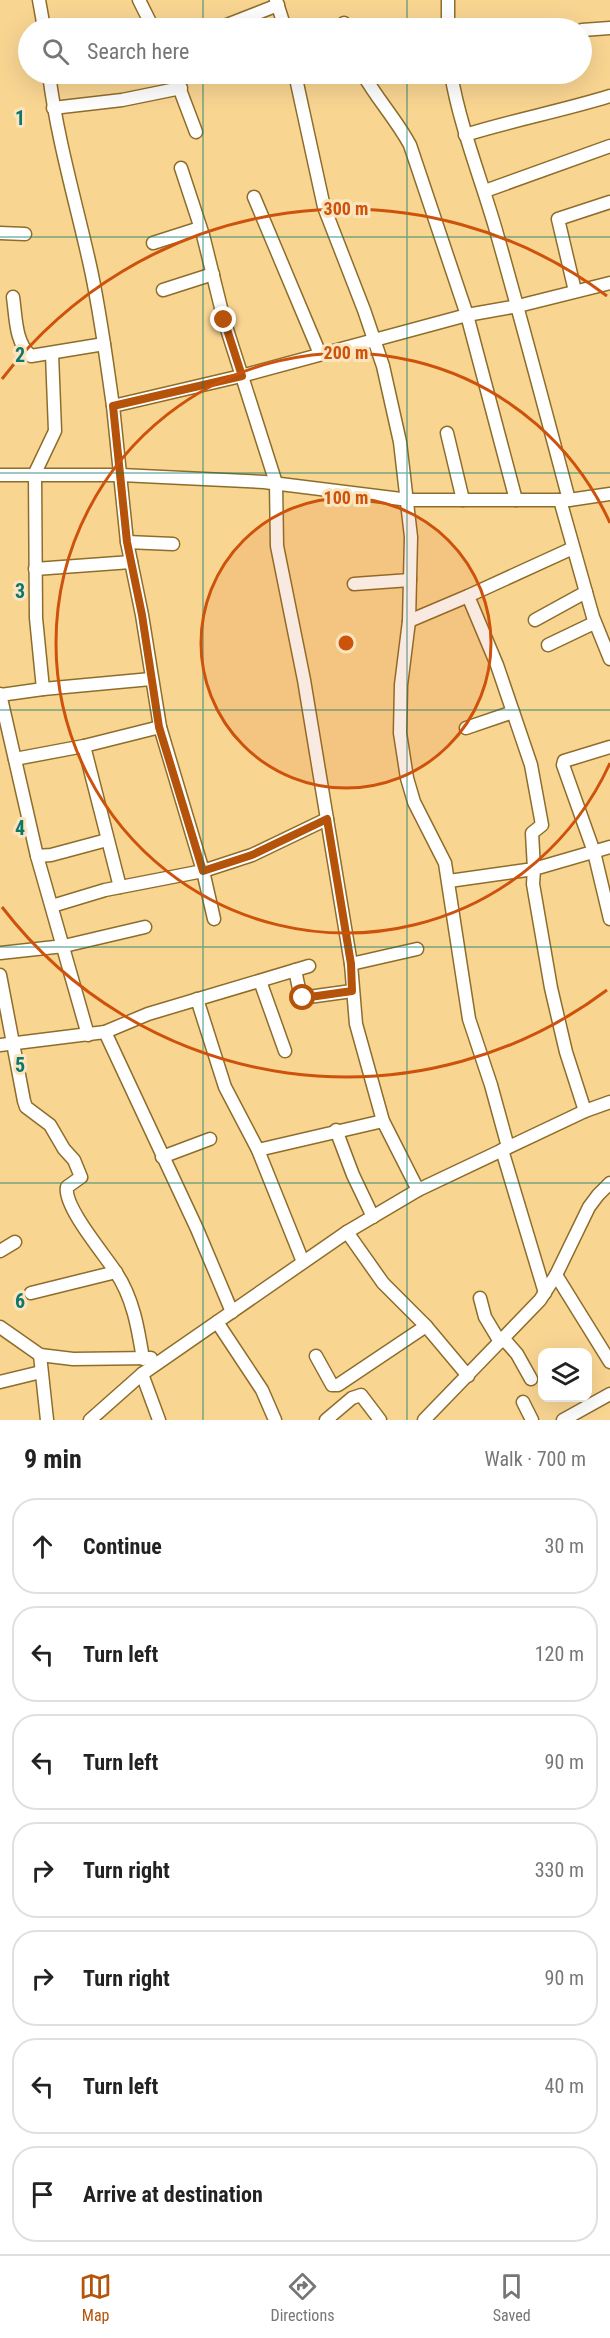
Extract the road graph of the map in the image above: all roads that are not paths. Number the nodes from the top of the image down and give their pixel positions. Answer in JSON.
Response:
{"nodes":[{"id":1,"x":39,"y":0,"type":"edge"},
{"id":2,"x":139,"y":0,"type":"edge"},
{"id":3,"x":448,"y":0,"type":"edge"},
{"id":4,"x":277,"y":2,"type":"edge"},
{"id":5,"x":42,"y":18,"type":"edge"},
{"id":6,"x":148,"y":18,"type":"edge"},
{"id":7,"x":241,"y":18,"type":"edge"},
{"id":8,"x":282,"y":18,"type":"edge"},
{"id":9,"x":448,"y":18,"type":"edge"},
{"id":10,"x":610,"y":28,"type":"edge"},
{"id":11,"x":592,"y":29,"type":"edge"},
{"id":12,"x":50,"y":84,"type":"edge"},
{"id":13,"x":179,"y":84,"type":"edge"},
{"id":14,"x":297,"y":84,"type":"edge"},
{"id":15,"x":369,"y":84,"type":"edge"},
{"id":16,"x":453,"y":84,"type":"edge"},
{"id":17,"x":181,"y":88,"type":"junction"},
{"id":18,"x":610,"y":96,"type":"edge"},
{"id":19,"x":53,"y":108,"type":"junction"},
{"id":20,"x":196,"y":132,"type":"dead end"},
{"id":21,"x":465,"y":135,"type":"junction"},
{"id":22,"x":610,"y":146,"type":"edge"},
{"id":23,"x":181,"y":168,"type":"dead end"},
{"id":24,"x":485,"y":191,"type":"junction"},
{"id":25,"x":254,"y":197,"type":"dead end"},
{"id":26,"x":610,"y":202,"type":"edge"},
{"id":27,"x":200,"y":228,"type":"junction"},
{"id":28,"x":0,"y":233,"type":"edge"},
{"id":29,"x":25,"y":234,"type":"dead end"},
{"id":30,"x":153,"y":243,"type":"dead end"},
{"id":31,"x":213,"y":274,"type":"junction"},
{"id":32,"x":610,"y":283,"type":"edge"},
{"id":33,"x":163,"y":290,"type":"dead end"},
{"id":34,"x":575,"y":291,"type":"junction"},
{"id":35,"x":13,"y":297,"type":"dead end"},
{"id":36,"x":518,"y":306,"type":"junction"},
{"id":37,"x":467,"y":315,"type":"junction"},
{"id":38,"x":374,"y":340,"type":"junction"},
{"id":39,"x":105,"y":344,"type":"junction"},
{"id":40,"x":52,"y":354,"type":"junction"},
{"id":41,"x":320,"y":354,"type":"junction"},
{"id":42,"x":242,"y":376,"type":"junction"},
{"id":43,"x":113,"y":406,"type":"junction"},
{"id":44,"x":447,"y":433,"type":"dead end"},
{"id":45,"x":35,"y":473,"type":"junction"},
{"id":46,"x":0,"y":475,"type":"edge"},
{"id":47,"x":121,"y":475,"type":"junction"},
{"id":48,"x":276,"y":483,"type":"junction"},
{"id":49,"x":610,"y":494,"type":"edge"},
{"id":50,"x":409,"y":500,"type":"junction"},
{"id":51,"x":464,"y":500,"type":"junction"},
{"id":52,"x":516,"y":500,"type":"junction"},
{"id":53,"x":564,"y":500,"type":"junction"},
{"id":54,"x":127,"y":542,"type":"junction"},
{"id":55,"x":173,"y":544,"type":"dead end"},
{"id":56,"x":573,"y":548,"type":"junction"},
{"id":57,"x":131,"y":562,"type":"junction"},
{"id":58,"x":35,"y":569,"type":"junction"},
{"id":59,"x":410,"y":580,"type":"junction"},
{"id":60,"x":354,"y":584,"type":"dead end"},
{"id":61,"x":586,"y":592,"type":"junction"},
{"id":62,"x":468,"y":596,"type":"junction"},
{"id":63,"x":535,"y":620,"type":"dead end"},
{"id":64,"x":409,"y":621,"type":"junction"},
{"id":65,"x":594,"y":622,"type":"junction"},
{"id":66,"x":548,"y":645,"type":"dead end"},
{"id":67,"x":607,"y":646,"type":"edge"},
{"id":68,"x":610,"y":659,"type":"edge"},
{"id":69,"x":152,"y":679,"type":"junction"},
{"id":70,"x":43,"y":688,"type":"junction"},
{"id":71,"x":0,"y":695,"type":"edge"},
{"id":72,"x":513,"y":712,"type":"junction"},
{"id":73,"x":3,"y":722,"type":"edge"},
{"id":74,"x":159,"y":727,"type":"junction"},
{"id":75,"x":466,"y":728,"type":"dead end"},
{"id":76,"x":84,"y":746,"type":"junction"},
{"id":77,"x":610,"y":747,"type":"edge"},
{"id":78,"x":15,"y":759,"type":"junction"},
{"id":79,"x":327,"y":819,"type":"junction"},
{"id":80,"x":107,"y":840,"type":"junction"},
{"id":81,"x":610,"y":847,"type":"edge"},
{"id":82,"x":594,"y":852,"type":"junction"},
{"id":83,"x":37,"y":856,"type":"junction"},
{"id":84,"x":534,"y":869,"type":"junction"},
{"id":85,"x":203,"y":871,"type":"junction"},
{"id":86,"x":449,"y":881,"type":"junction"},
{"id":87,"x":120,"y":887,"type":"junction"},
{"id":88,"x":52,"y":906,"type":"junction"},
{"id":89,"x":214,"y":919,"type":"dead end"},
{"id":90,"x":610,"y":919,"type":"edge"},
{"id":91,"x":145,"y":927,"type":"dead end"},
{"id":92,"x":64,"y":946,"type":"junction"},
{"id":93,"x":417,"y":949,"type":"dead end"},
{"id":94,"x":0,"y":953,"type":"edge"},
{"id":95,"x":351,"y":964,"type":"junction"},
{"id":96,"x":309,"y":966,"type":"dead end"},
{"id":97,"x":295,"y":970,"type":"junction"},
{"id":98,"x":0,"y":975,"type":"edge"},
{"id":99,"x":260,"y":981,"type":"junction"},
{"id":100,"x":352,"y":991,"type":"junction"},
{"id":101,"x":197,"y":999,"type":"junction"},
{"id":102,"x":105,"y":1032,"type":"junction"},
{"id":103,"x":88,"y":1035,"type":"junction"},
{"id":104,"x":14,"y":1044,"type":"junction"},
{"id":105,"x":0,"y":1045,"type":"edge"},
{"id":106,"x":285,"y":1051,"type":"dead end"},
{"id":107,"x":610,"y":1102,"type":"edge"},
{"id":108,"x":585,"y":1111,"type":"junction"},
{"id":109,"x":383,"y":1121,"type":"junction"},
{"id":110,"x":336,"y":1130,"type":"junction"},
{"id":111,"x":210,"y":1139,"type":"dead end"},
{"id":112,"x":505,"y":1148,"type":"junction"},
{"id":113,"x":258,"y":1150,"type":"junction"},
{"id":114,"x":162,"y":1157,"type":"junction"},
{"id":115,"x":610,"y":1183,"type":"edge"},
{"id":116,"x":418,"y":1190,"type":"junction"},
{"id":117,"x":373,"y":1217,"type":"junction"},
{"id":118,"x":347,"y":1232,"type":"junction"},
{"id":119,"x":15,"y":1242,"type":"dead end"},
{"id":120,"x":0,"y":1251,"type":"edge"},
{"id":121,"x":303,"y":1262,"type":"junction"},
{"id":122,"x":116,"y":1272,"type":"junction"},
{"id":123,"x":556,"y":1275,"type":"junction"},
{"id":124,"x":31,"y":1293,"type":"dead end"},
{"id":125,"x":544,"y":1293,"type":"junction"},
{"id":126,"x":480,"y":1299,"type":"dead end"},
{"id":127,"x":232,"y":1312,"type":"junction"},
{"id":128,"x":217,"y":1322,"type":"junction"},
{"id":129,"x":426,"y":1326,"type":"junction"},
{"id":130,"x":0,"y":1327,"type":"edge"},
{"id":131,"x":502,"y":1340,"type":"junction"},
{"id":132,"x":172,"y":1353,"type":"junction"},
{"id":133,"x":40,"y":1355,"type":"junction"},
{"id":134,"x":316,"y":1356,"type":"dead end"},
{"id":135,"x":143,"y":1359,"type":"junction"},
{"id":136,"x":610,"y":1362,"type":"edge"},
{"id":137,"x":41,"y":1372,"type":"junction"},
{"id":138,"x":142,"y":1374,"type":"junction"},
{"id":139,"x":468,"y":1376,"type":"junction"},
{"id":140,"x":531,"y":1379,"type":"dead end"},
{"id":141,"x":0,"y":1382,"type":"edge"},
{"id":142,"x":609,"y":1398,"type":"edge"},
{"id":143,"x":523,"y":1402,"type":"dead end"},
{"id":144,"x":47,"y":1420,"type":"edge"},
{"id":145,"x":90,"y":1420,"type":"edge"},
{"id":146,"x":159,"y":1420,"type":"edge"},
{"id":147,"x":275,"y":1420,"type":"edge"},
{"id":148,"x":326,"y":1420,"type":"edge"},
{"id":149,"x":380,"y":1420,"type":"edge"},
{"id":150,"x":424,"y":1420,"type":"edge"},
{"id":151,"x":532,"y":1420,"type":"edge"},
{"id":152,"x":563,"y":1420,"type":"edge"}],
"edges":[{"from":1,"to":5,"type":"street"},
{"from":2,"to":6,"type":"street"},
{"from":3,"to":9,"type":"street"},
{"from":4,"to":7,"type":"street"},
{"from":4,"to":8,"type":"street"},
{"from":10,"to":11,"type":"street"},
{"from":12,"to":19,"type":"street"},
{"from":13,"to":17,"type":"street"},
{"from":14,"to":38,"type":"street"},
{"from":15,"to":37,"type":"street"},
{"from":16,"to":21,"type":"street"},
{"from":17,"to":19,"type":"street"},
{"from":17,"to":20,"type":"street"},
{"from":18,"to":21,"type":"street"},
{"from":19,"to":39,"type":"street"},
{"from":21,"to":24,"type":"street"},
{"from":22,"to":24,"type":"street"},
{"from":23,"to":27,"type":"street"},
{"from":24,"to":36,"type":"street"},
{"from":25,"to":41,"type":"street"},
{"from":26,"to":34,"type":"street"},
{"from":27,"to":30,"type":"street"},
{"from":27,"to":31,"type":"street"},
{"from":28,"to":29,"type":"street"},
{"from":31,"to":33,"type":"street"},
{"from":31,"to":42,"type":"street"},
{"from":32,"to":34,"type":"street"},
{"from":34,"to":36,"type":"street"},
{"from":35,"to":40,"type":"street"},
{"from":36,"to":37,"type":"street"},
{"from":36,"to":53,"type":"street"},
{"from":37,"to":38,"type":"street"},
{"from":37,"to":52,"type":"street"},
{"from":38,"to":41,"type":"street"},
{"from":38,"to":50,"type":"street"},
{"from":39,"to":40,"type":"street"},
{"from":39,"to":43,"type":"street"},
{"from":40,"to":45,"type":"street"},
{"from":41,"to":42,"type":"street"},
{"from":42,"to":43,"type":"street"},
{"from":42,"to":48,"type":"street"},
{"from":43,"to":47,"type":"street"},
{"from":44,"to":51,"type":"street"},
{"from":45,"to":46,"type":"street"},
{"from":45,"to":47,"type":"street"},
{"from":45,"to":58,"type":"street"},
{"from":47,"to":48,"type":"street"},
{"from":47,"to":54,"type":"street"},
{"from":48,"to":50,"type":"street"},
{"from":48,"to":79,"type":"street"},
{"from":49,"to":53,"type":"street"},
{"from":50,"to":51,"type":"street"},
{"from":50,"to":59,"type":"street"},
{"from":51,"to":52,"type":"street"},
{"from":52,"to":53,"type":"street"},
{"from":53,"to":56,"type":"street"},
{"from":54,"to":55,"type":"street"},
{"from":54,"to":57,"type":"street"},
{"from":56,"to":61,"type":"street"},
{"from":56,"to":62,"type":"street"},
{"from":57,"to":58,"type":"street"},
{"from":57,"to":69,"type":"street"},
{"from":58,"to":70,"type":"street"},
{"from":59,"to":60,"type":"street"},
{"from":59,"to":64,"type":"street"},
{"from":61,"to":63,"type":"street"},
{"from":61,"to":65,"type":"street"},
{"from":62,"to":64,"type":"street"},
{"from":62,"to":72,"type":"street"},
{"from":64,"to":86,"type":"street"},
{"from":65,"to":66,"type":"street"},
{"from":65,"to":67,"type":"street"},
{"from":67,"to":68,"type":"street"},
{"from":69,"to":70,"type":"street"},
{"from":69,"to":74,"type":"street"},
{"from":70,"to":71,"type":"street"},
{"from":71,"to":73,"type":"street"},
{"from":72,"to":75,"type":"street"},
{"from":72,"to":84,"type":"street"},
{"from":73,"to":78,"type":"street"},
{"from":74,"to":76,"type":"street"},
{"from":74,"to":85,"type":"street"},
{"from":76,"to":78,"type":"street"},
{"from":76,"to":80,"type":"street"},
{"from":77,"to":82,"type":"street"},
{"from":78,"to":83,"type":"street"},
{"from":79,"to":85,"type":"street"},
{"from":79,"to":95,"type":"street"},
{"from":80,"to":83,"type":"street"},
{"from":80,"to":87,"type":"street"},
{"from":81,"to":82,"type":"street"},
{"from":82,"to":84,"type":"street"},
{"from":82,"to":90,"type":"street"},
{"from":83,"to":88,"type":"street"},
{"from":84,"to":86,"type":"street"},
{"from":84,"to":108,"type":"street"},
{"from":85,"to":87,"type":"street"},
{"from":85,"to":89,"type":"street"},
{"from":86,"to":112,"type":"street"},
{"from":87,"to":88,"type":"street"},
{"from":88,"to":92,"type":"street"},
{"from":91,"to":92,"type":"street"},
{"from":92,"to":94,"type":"street"},
{"from":92,"to":103,"type":"street"},
{"from":93,"to":95,"type":"street"},
{"from":95,"to":100,"type":"street"},
{"from":96,"to":97,"type":"street"},
{"from":97,"to":99,"type":"street"},
{"from":97,"to":100,"type":"street"},
{"from":98,"to":104,"type":"street"},
{"from":99,"to":101,"type":"street"},
{"from":99,"to":106,"type":"street"},
{"from":100,"to":109,"type":"street"},
{"from":101,"to":102,"type":"street"},
{"from":101,"to":113,"type":"street"},
{"from":102,"to":103,"type":"street"},
{"from":102,"to":114,"type":"street"},
{"from":103,"to":104,"type":"street"},
{"from":104,"to":105,"type":"street"},
{"from":104,"to":122,"type":"street"},
{"from":107,"to":108,"type":"street"},
{"from":108,"to":112,"type":"street"},
{"from":109,"to":110,"type":"street"},
{"from":109,"to":116,"type":"street"},
{"from":110,"to":113,"type":"street"},
{"from":110,"to":117,"type":"street"},
{"from":111,"to":114,"type":"street"},
{"from":112,"to":116,"type":"street"},
{"from":112,"to":125,"type":"street"},
{"from":113,"to":121,"type":"street"},
{"from":114,"to":127,"type":"street"},
{"from":115,"to":123,"type":"street"},
{"from":116,"to":117,"type":"street"},
{"from":117,"to":118,"type":"street"},
{"from":118,"to":121,"type":"street"},
{"from":118,"to":129,"type":"street"},
{"from":119,"to":120,"type":"street"},
{"from":121,"to":127,"type":"street"},
{"from":122,"to":124,"type":"street"},
{"from":122,"to":135,"type":"street"},
{"from":123,"to":125,"type":"street"},
{"from":123,"to":136,"type":"street"},
{"from":125,"to":131,"type":"street"},
{"from":126,"to":131,"type":"street"},
{"from":127,"to":128,"type":"street"},
{"from":128,"to":132,"type":"street"},
{"from":128,"to":147,"type":"street"},
{"from":129,"to":134,"type":"street"},
{"from":129,"to":139,"type":"street"},
{"from":130,"to":133,"type":"street"},
{"from":131,"to":139,"type":"street"},
{"from":131,"to":140,"type":"street"},
{"from":132,"to":135,"type":"street"},
{"from":132,"to":138,"type":"street"},
{"from":133,"to":135,"type":"street"},
{"from":133,"to":137,"type":"street"},
{"from":137,"to":141,"type":"street"},
{"from":137,"to":144,"type":"street"},
{"from":138,"to":145,"type":"street"},
{"from":138,"to":146,"type":"street"},
{"from":139,"to":150,"type":"street"},
{"from":142,"to":152,"type":"street"},
{"from":143,"to":151,"type":"street"},
{"from":148,"to":149,"type":"street"}]}
